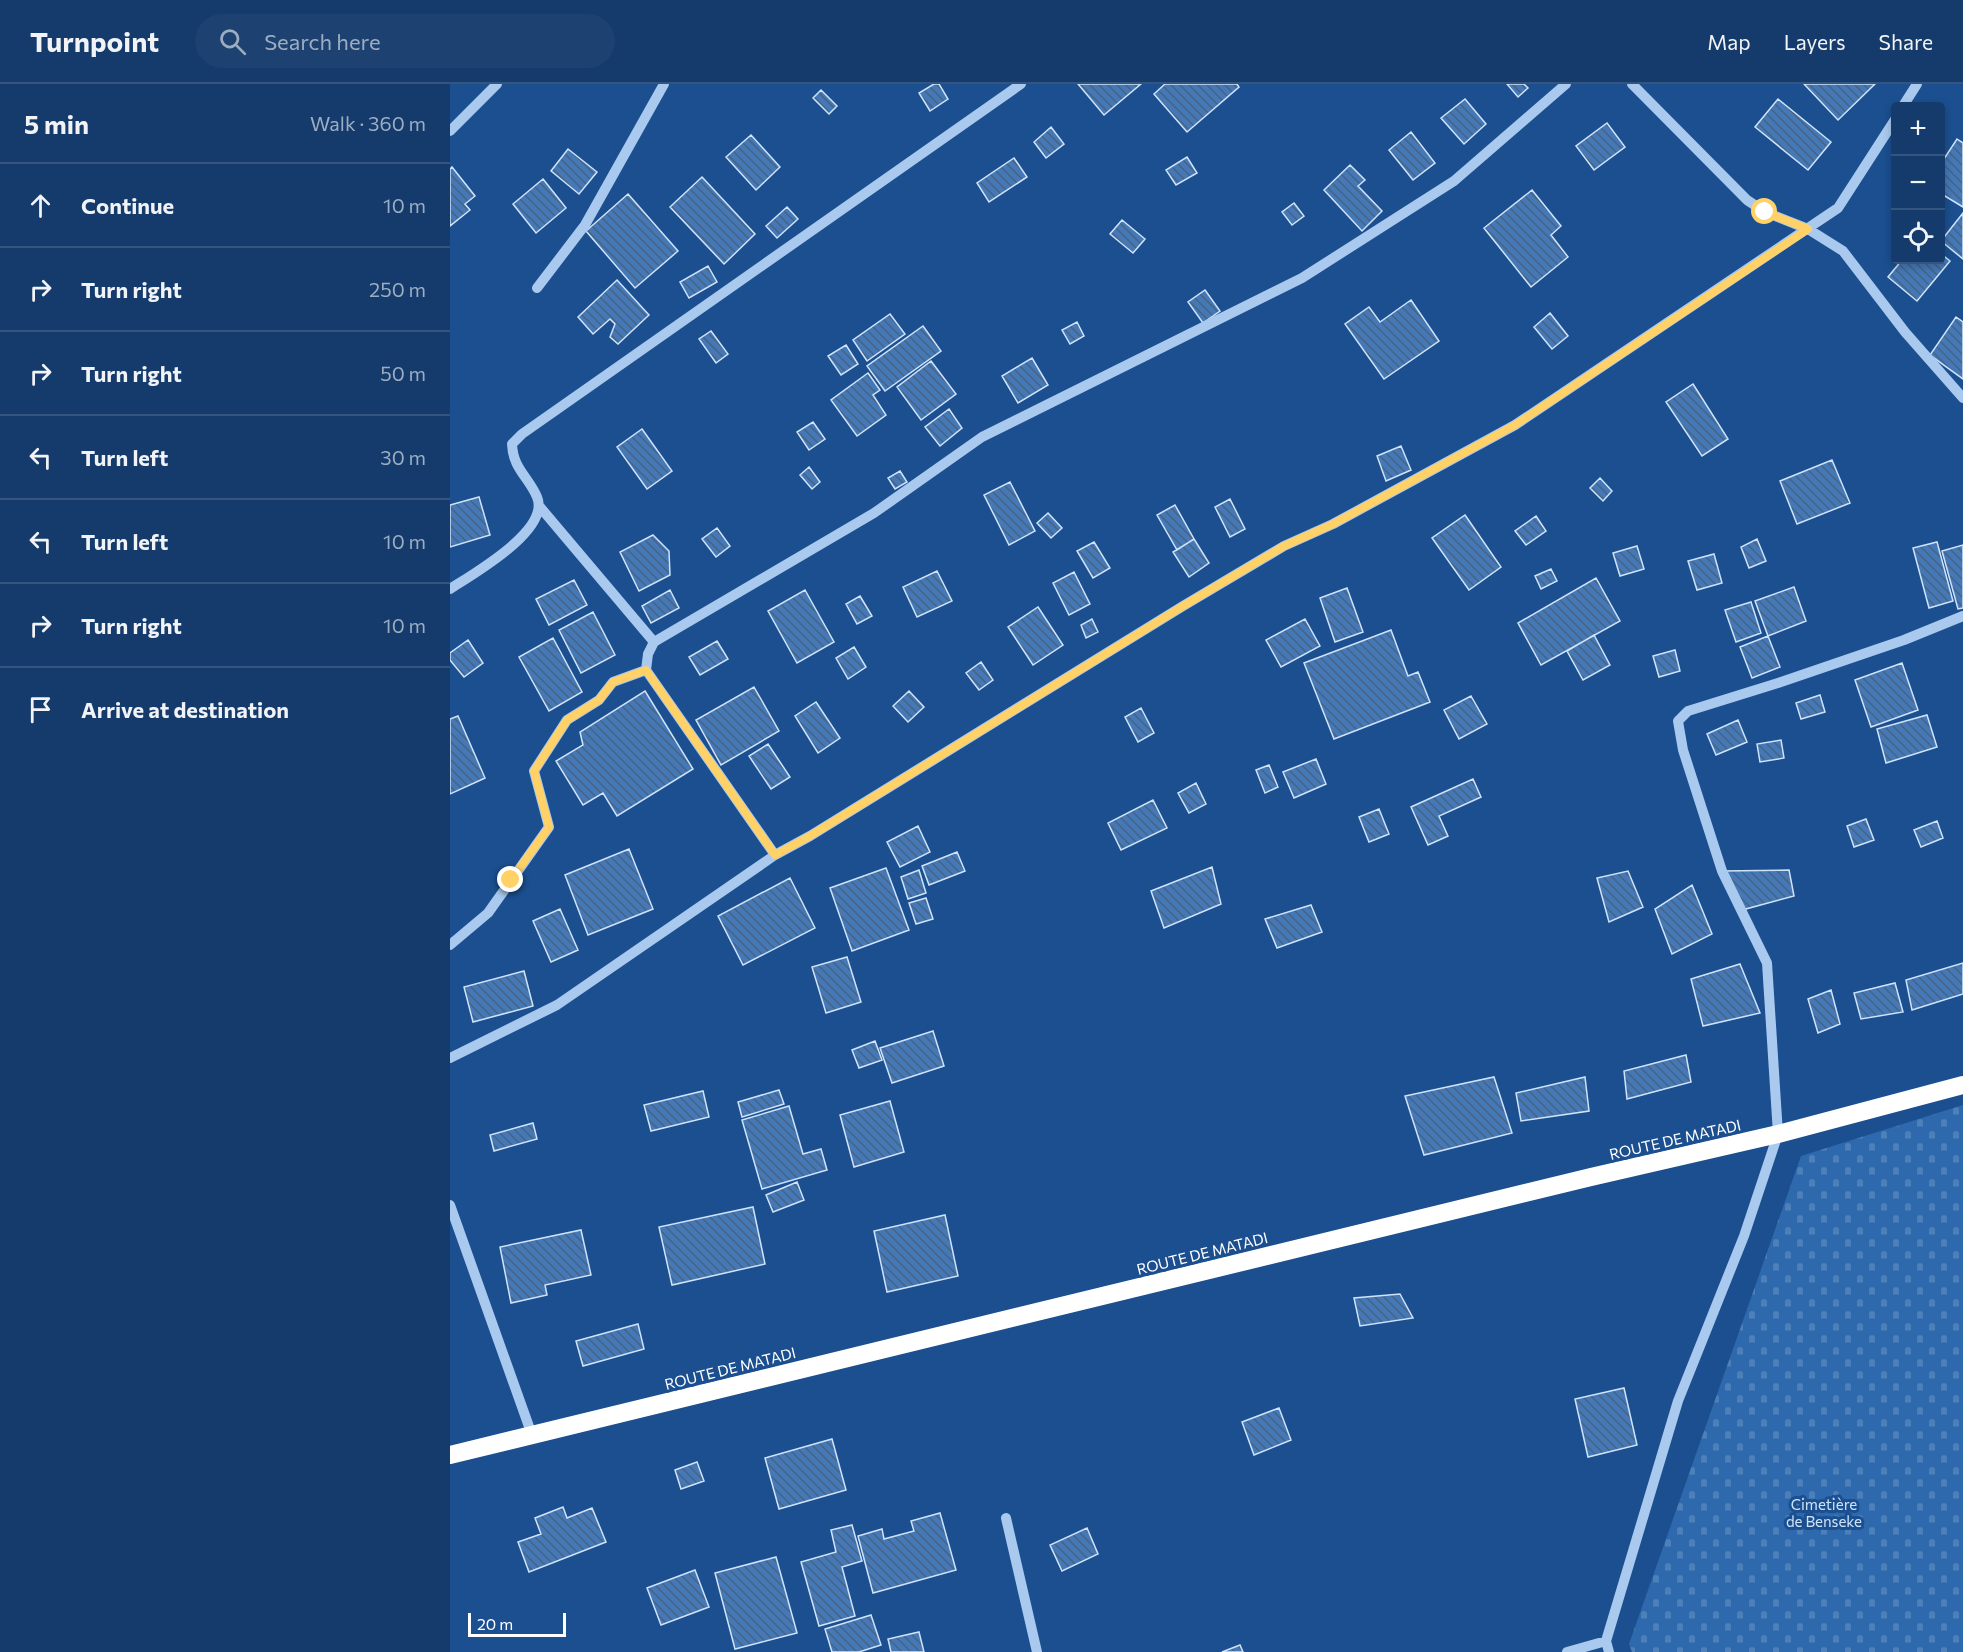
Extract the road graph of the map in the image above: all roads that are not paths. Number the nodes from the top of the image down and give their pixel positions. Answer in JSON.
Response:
{"nodes":[{"id":1,"x":498,"y":84,"type":"edge"},
{"id":2,"x":664,"y":84,"type":"edge"},
{"id":3,"x":1021,"y":84,"type":"edge"},
{"id":4,"x":1566,"y":84,"type":"edge"},
{"id":5,"x":1632,"y":84,"type":"edge"},
{"id":6,"x":1917,"y":84,"type":"edge"},
{"id":7,"x":1906,"y":102,"type":"edge"},
{"id":8,"x":1891,"y":126,"type":"edge"},
{"id":9,"x":450,"y":131,"type":"edge"},
{"id":10,"x":1808,"y":229,"type":"junction"},
{"id":11,"x":537,"y":288,"type":"dead end"},
{"id":12,"x":1963,"y":398,"type":"edge"},
{"id":13,"x":540,"y":507,"type":"junction"},
{"id":14,"x":450,"y":589,"type":"edge"},
{"id":15,"x":1963,"y":616,"type":"edge"},
{"id":16,"x":654,"y":642,"type":"junction"},
{"id":17,"x":646,"y":670,"type":"junction"},
{"id":18,"x":775,"y":855,"type":"junction"},
{"id":19,"x":450,"y":945,"type":"edge"},
{"id":20,"x":450,"y":1058,"type":"edge"},
{"id":21,"x":1963,"y":1085,"type":"edge"},
{"id":22,"x":1778,"y":1134,"type":"junction"},
{"id":23,"x":450,"y":1205,"type":"edge"},
{"id":24,"x":532,"y":1435,"type":"junction"},
{"id":25,"x":450,"y":1455,"type":"edge"},
{"id":26,"x":1006,"y":1518,"type":"dead end"},
{"id":27,"x":1607,"y":1647,"type":"edge"},
{"id":28,"x":1037,"y":1652,"type":"edge"},
{"id":29,"x":1567,"y":1652,"type":"edge"}],
"edges":[{"from":1,"to":9,"type":"street"},
{"from":2,"to":11,"type":"street"},
{"from":3,"to":13,"type":"street"},
{"from":4,"to":16,"type":"street"},
{"from":5,"to":10,"type":"street"},
{"from":6,"to":7,"type":"street"},
{"from":8,"to":10,"type":"street"},
{"from":10,"to":12,"type":"street"},
{"from":10,"to":18,"type":"street"},
{"from":13,"to":14,"type":"street"},
{"from":13,"to":16,"type":"street"},
{"from":15,"to":22,"type":"street"},
{"from":16,"to":17,"type":"street"},
{"from":17,"to":18,"type":"street"},
{"from":17,"to":19,"type":"street"},
{"from":18,"to":20,"type":"street"},
{"from":21,"to":22,"type":"highway","name":"ROUTE DE MATADI"},
{"from":22,"to":24,"type":"highway","name":"ROUTE DE MATADI"},
{"from":22,"to":27,"type":"street"},
{"from":23,"to":24,"type":"street"},
{"from":24,"to":25,"type":"highway","name":"ROUTE DE MATADI"},
{"from":26,"to":28,"type":"street"},
{"from":27,"to":29,"type":"street"}]}
